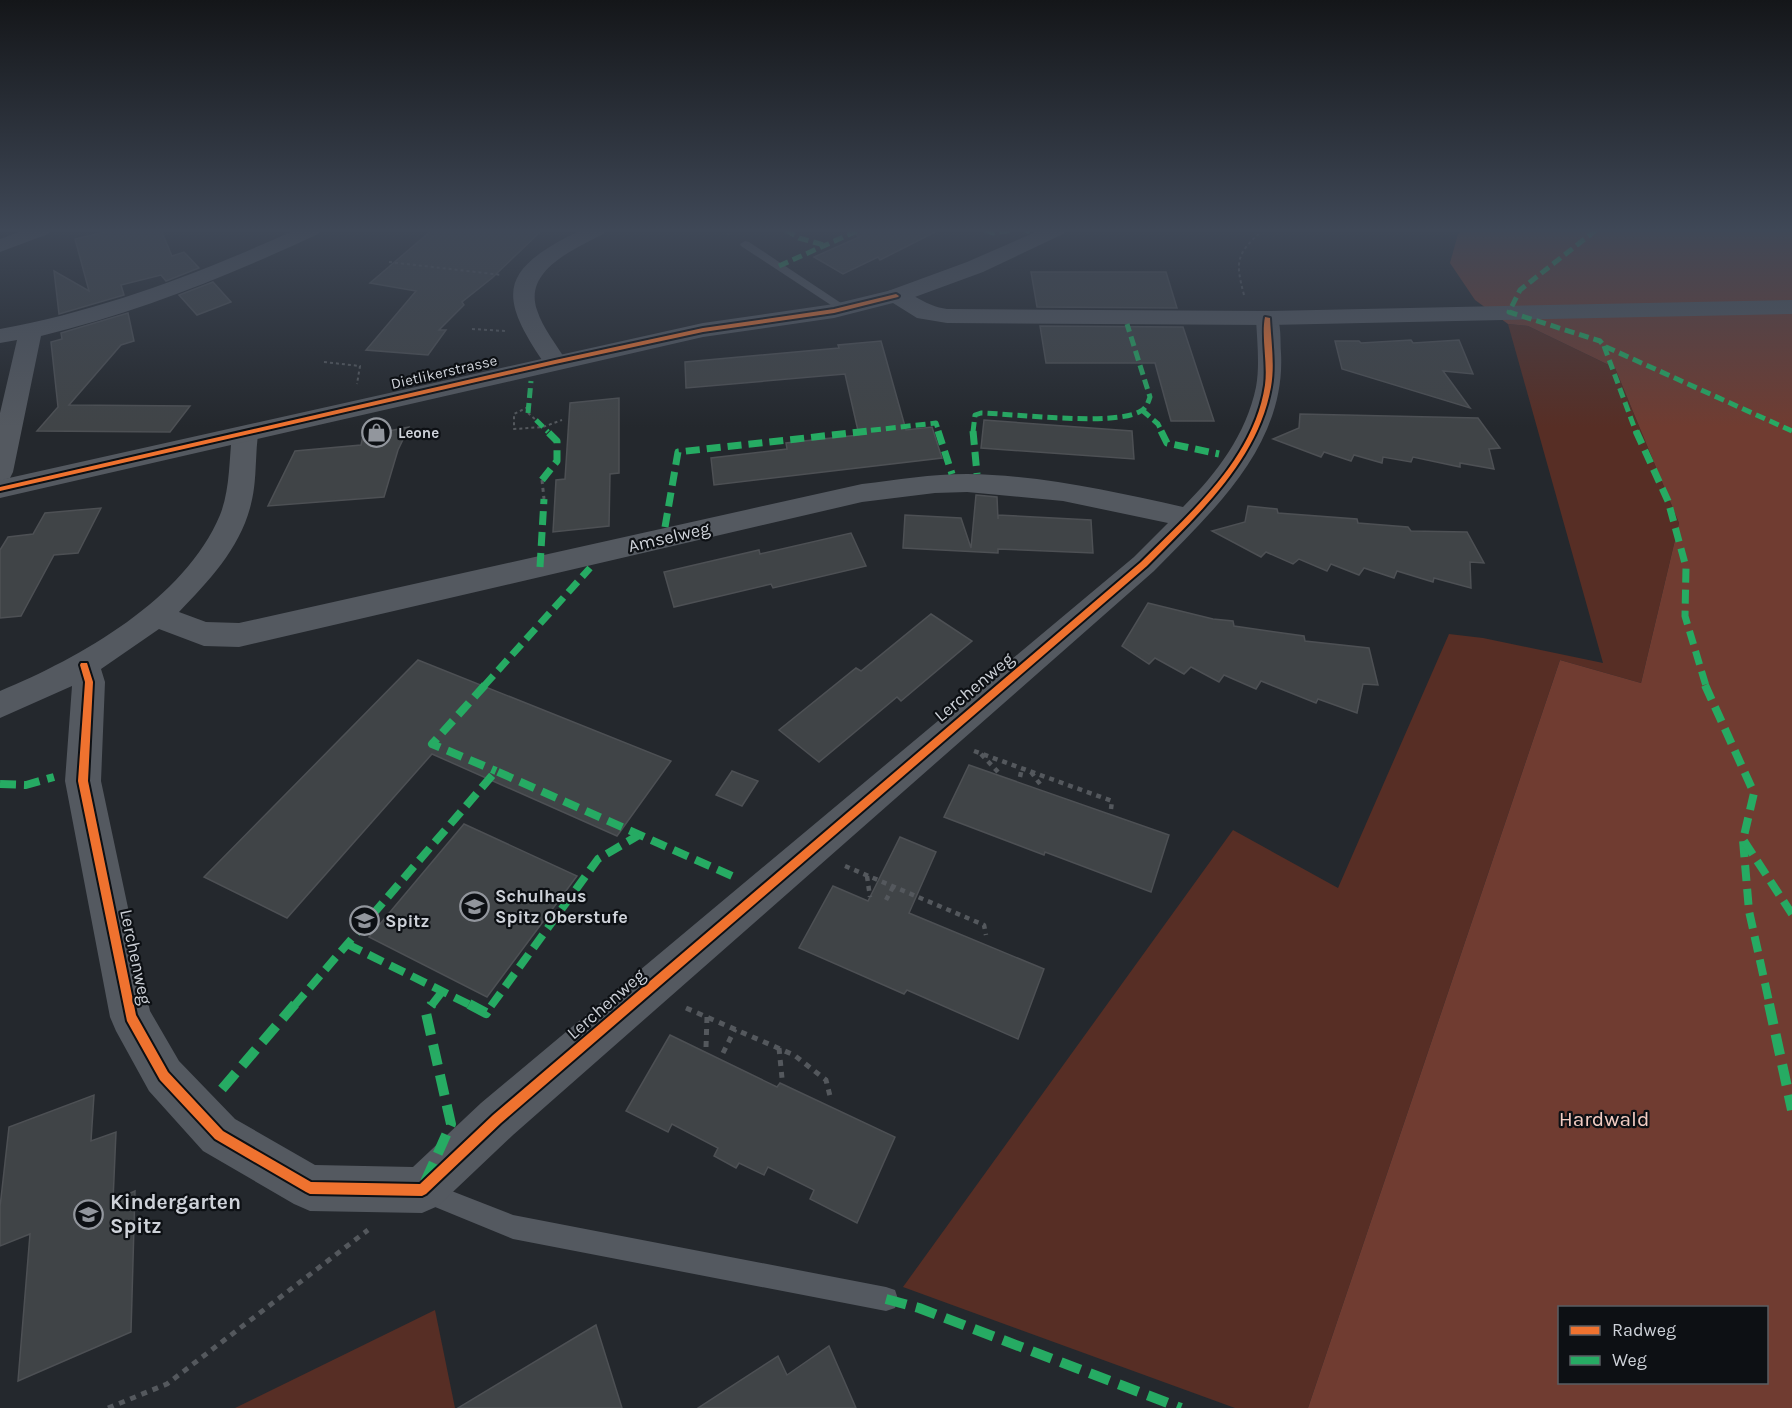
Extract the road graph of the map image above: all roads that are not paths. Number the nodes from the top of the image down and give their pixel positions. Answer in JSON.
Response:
{"nodes":[{"id":1,"x":154,"y":296,"type":"edge"},
{"id":2,"x":524,"y":296,"type":"edge"},
{"id":3,"x":824,"y":296,"type":"edge"},
{"id":4,"x":896,"y":296,"type":"joint"},
{"id":5,"x":1792,"y":307,"type":"edge"},
{"id":6,"x":844,"y":309,"type":"junction"},
{"id":7,"x":1268,"y":318,"type":"junction"},
{"id":8,"x":30,"y":332,"type":"junction"},
{"id":9,"x":0,"y":336,"type":"edge"},
{"id":10,"x":555,"y":362,"type":"junction"},
{"id":11,"x":245,"y":434,"type":"junction"},
{"id":12,"x":0,"y":472,"type":"edge"},
{"id":13,"x":0,"y":489,"type":"edge"},
{"id":14,"x":1189,"y":518,"type":"junction"},
{"id":15,"x":155,"y":615,"type":"junction"},
{"id":16,"x":84,"y":665,"type":"junction"},
{"id":17,"x":0,"y":705,"type":"edge"},
{"id":18,"x":422,"y":1190,"type":"junction"},
{"id":19,"x":886,"y":1299,"type":"dead end"}],
"edges":[{"from":1,"to":8,"type":"street"},
{"from":2,"to":10,"type":"street"},
{"from":3,"to":6,"type":"lane"},
{"from":4,"to":6,"type":"street","name":"Dietlikerstrasse"},
{"from":4,"to":7,"type":"street"},
{"from":5,"to":7,"type":"street"},
{"from":6,"to":10,"type":"street","name":"Dietlikerstrasse"},
{"from":7,"to":14,"type":"street","name":"Lerchenweg"},
{"from":8,"to":9,"type":"street"},
{"from":8,"to":12,"type":"street"},
{"from":10,"to":11,"type":"street","name":"Dietlikerstrasse"},
{"from":11,"to":13,"type":"street","name":"Dietlikerstrasse"},
{"from":11,"to":15,"type":"street"},
{"from":14,"to":15,"type":"street","name":"Amselweg"},
{"from":14,"to":18,"type":"street","name":"Lerchenweg"},
{"from":15,"to":16,"type":"street"},
{"from":16,"to":17,"type":"street"},
{"from":16,"to":18,"type":"street","name":"Lerchenweg"},
{"from":18,"to":19,"type":"lane"}]}
